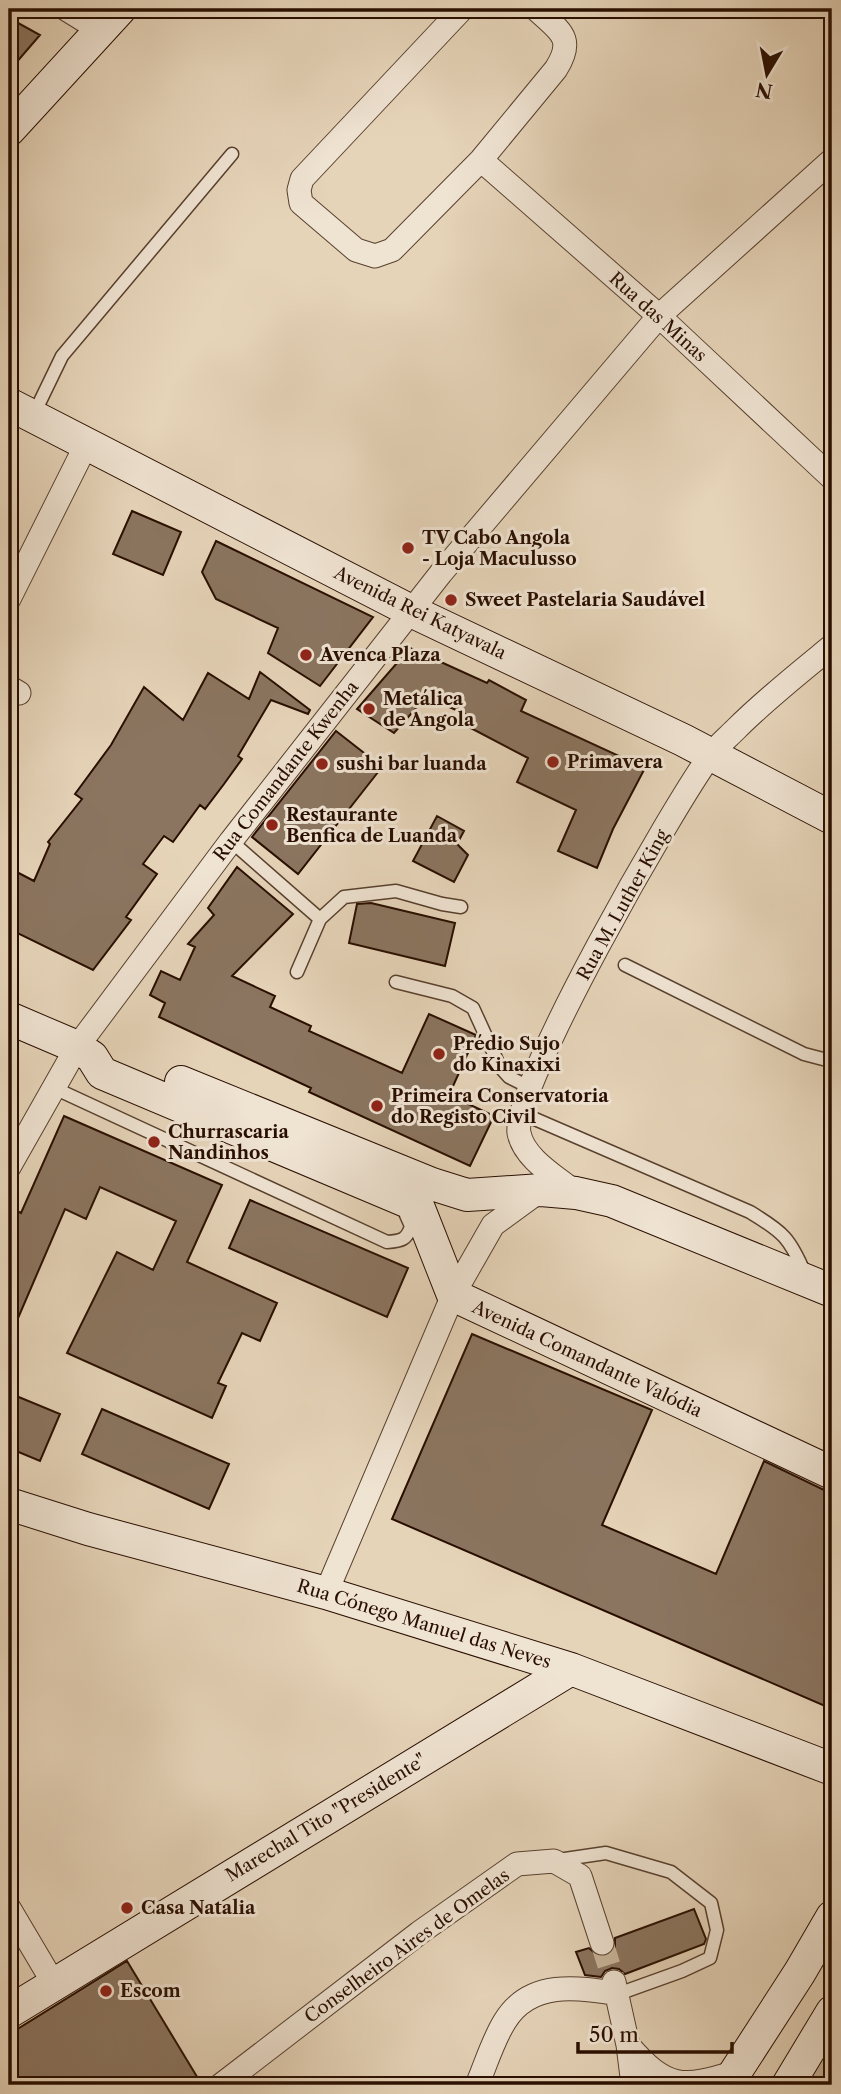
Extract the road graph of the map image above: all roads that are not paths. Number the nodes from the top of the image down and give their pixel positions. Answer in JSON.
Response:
{"nodes":[{"id":1,"x":66,"y":9,"type":"edge"},
{"id":2,"x":462,"y":9,"type":"edge"},
{"id":3,"x":536,"y":9,"type":"edge"},
{"id":4,"x":110,"y":19,"type":"edge"},
{"id":5,"x":9,"y":130,"type":"edge"},
{"id":6,"x":232,"y":153,"type":"dead end"},
{"id":7,"x":481,"y":160,"type":"junction"},
{"id":8,"x":832,"y":160,"type":"edge"},
{"id":9,"x":659,"y":317,"type":"junction"},
{"id":10,"x":21,"y":410,"type":"edge"},
{"id":11,"x":87,"y":443,"type":"junction"},
{"id":12,"x":832,"y":478,"type":"edge"},
{"id":13,"x":9,"y":599,"type":"edge"},
{"id":14,"x":411,"y":611,"type":"junction"},
{"id":15,"x":832,"y":646,"type":"edge"},
{"id":16,"x":710,"y":754,"type":"junction"},
{"id":17,"x":832,"y":818,"type":"edge"},
{"id":18,"x":231,"y":841,"type":"junction"},
{"id":19,"x":461,"y":907,"type":"dead end"},
{"id":20,"x":320,"y":919,"type":"junction"},
{"id":21,"x":625,"y":964,"type":"dead end"},
{"id":22,"x":297,"y":972,"type":"dead end"},
{"id":23,"x":396,"y":982,"type":"dead end"},
{"id":24,"x":9,"y":1018,"type":"edge"},
{"id":25,"x":832,"y":1059,"type":"edge"},
{"id":26,"x":81,"y":1064,"type":"junction"},
{"id":27,"x":529,"y":1087,"type":"junction"},
{"id":28,"x":54,"y":1088,"type":"junction"},
{"id":29,"x":521,"y":1113,"type":"junction"},
{"id":30,"x":9,"y":1167,"type":"edge"},
{"id":31,"x":541,"y":1190,"type":"junction"},
{"id":32,"x":576,"y":1193,"type":"junction"},
{"id":33,"x":820,"y":1286,"type":"edge"},
{"id":34,"x":453,"y":1295,"type":"junction"},
{"id":35,"x":832,"y":1473,"type":"edge"},
{"id":36,"x":9,"y":1504,"type":"edge"},
{"id":37,"x":326,"y":1593,"type":"junction"},
{"id":38,"x":571,"y":1669,"type":"junction"},
{"id":39,"x":832,"y":1769,"type":"edge"},
{"id":40,"x":554,"y":1861,"type":"junction"},
{"id":41,"x":9,"y":1908,"type":"edge"},
{"id":42,"x":832,"y":1917,"type":"edge"},
{"id":43,"x":832,"y":1940,"type":"edge"},
{"id":44,"x":601,"y":1943,"type":"tunnel mouth"},
{"id":45,"x":54,"y":1984,"type":"junction"},
{"id":46,"x":615,"y":1986,"type":"junction"},
{"id":47,"x":9,"y":2011,"type":"edge"},
{"id":48,"x":832,"y":2012,"type":"edge"},
{"id":49,"x":628,"y":2045,"type":"junction"},
{"id":50,"x":736,"y":2081,"type":"edge"},
{"id":51,"x":221,"y":2085,"type":"edge"},
{"id":52,"x":477,"y":2085,"type":"edge"},
{"id":53,"x":633,"y":2085,"type":"edge"},
{"id":54,"x":788,"y":2085,"type":"edge"}],
"edges":[{"from":1,"to":4,"type":"street"},
{"from":2,"to":7,"type":"street"},
{"from":3,"to":7,"type":"street"},
{"from":4,"to":5,"type":"main road"},
{"from":6,"to":10,"type":"lane"},
{"from":7,"to":9,"type":"street","name":"Rua das Minas"},
{"from":8,"to":9,"type":"street","name":"Rua Comandante Kwenha"},
{"from":9,"to":12,"type":"street","name":"Rua das Minas"},
{"from":9,"to":14,"type":"street","name":"Rua Comandante Kwenha"},
{"from":10,"to":11,"type":"main road","name":"Avenida Rei Katyavala"},
{"from":11,"to":13,"type":"street"},
{"from":11,"to":14,"type":"main road","name":"Avenida Rei Katyavala"},
{"from":14,"to":16,"type":"main road","name":"Avenida Rei Katyavala"},
{"from":14,"to":18,"type":"street","name":"Rua Comandante Kwenha"},
{"from":15,"to":16,"type":"street","name":"Rua M. Luther King"},
{"from":16,"to":17,"type":"main road","name":"Avenida Rei Katyavala"},
{"from":16,"to":27,"type":"street","name":"Rua M. Luther King"},
{"from":18,"to":20,"type":"lane"},
{"from":18,"to":26,"type":"street","name":"Rua Comandante Kwenha"},
{"from":19,"to":20,"type":"lane"},
{"from":20,"to":22,"type":"lane"},
{"from":21,"to":25,"type":"lane"},
{"from":23,"to":27,"type":"lane"},
{"from":24,"to":26,"type":"main road","name":"Avenida Comandante Valódia"},
{"from":26,"to":28,"type":"street","name":"Rua Comandante Kwenha"},
{"from":26,"to":28,"type":"lane"},
{"from":26,"to":31,"type":"main road","name":"Avenida Comandante Valódia"},
{"from":26,"to":34,"type":"main road","name":"Avenida Comandante Valódia"},
{"from":27,"to":29,"type":"street","name":"Rua M. Luther King"},
{"from":28,"to":30,"type":"street","name":"Rua Comandante Kwenha"},
{"from":29,"to":32,"type":"street","name":"Rua M. Luther King"},
{"from":29,"to":33,"type":"lane"},
{"from":31,"to":32,"type":"main road","name":"Avenida Comandante Valódia"},
{"from":31,"to":34,"type":"street"},
{"from":32,"to":33,"type":"main road","name":"Avenida Comandante Valódia"},
{"from":34,"to":35,"type":"main road","name":"Avenida Comandante Valódia"},
{"from":34,"to":37,"type":"street"},
{"from":36,"to":37,"type":"main road","name":"Rua Cónego Manuel das Neves"},
{"from":37,"to":38,"type":"main road","name":"Rua Cónego Manuel das Neves"},
{"from":38,"to":39,"type":"main road","name":"Rua Cónego Manuel das Neves"},
{"from":38,"to":45,"type":"main road","name":"Marechal Tito \"Presidente\""},
{"from":40,"to":44,"type":"street"},
{"from":40,"to":46,"type":"lane"},
{"from":40,"to":51,"type":"street","name":"Conselheiro Aires de Omelas"},
{"from":41,"to":45,"type":"street"},
{"from":42,"to":50,"type":"main road"},
{"from":43,"to":50,"type":"main road"},
{"from":45,"to":47,"type":"main road","name":"Marechal Tito \"Presidente\""},
{"from":46,"to":49,"type":"street"},
{"from":46,"to":52,"type":"street"},
{"from":48,"to":54,"type":"main road"},
{"from":49,"to":50,"type":"street"},
{"from":49,"to":53,"type":"street"}]}
